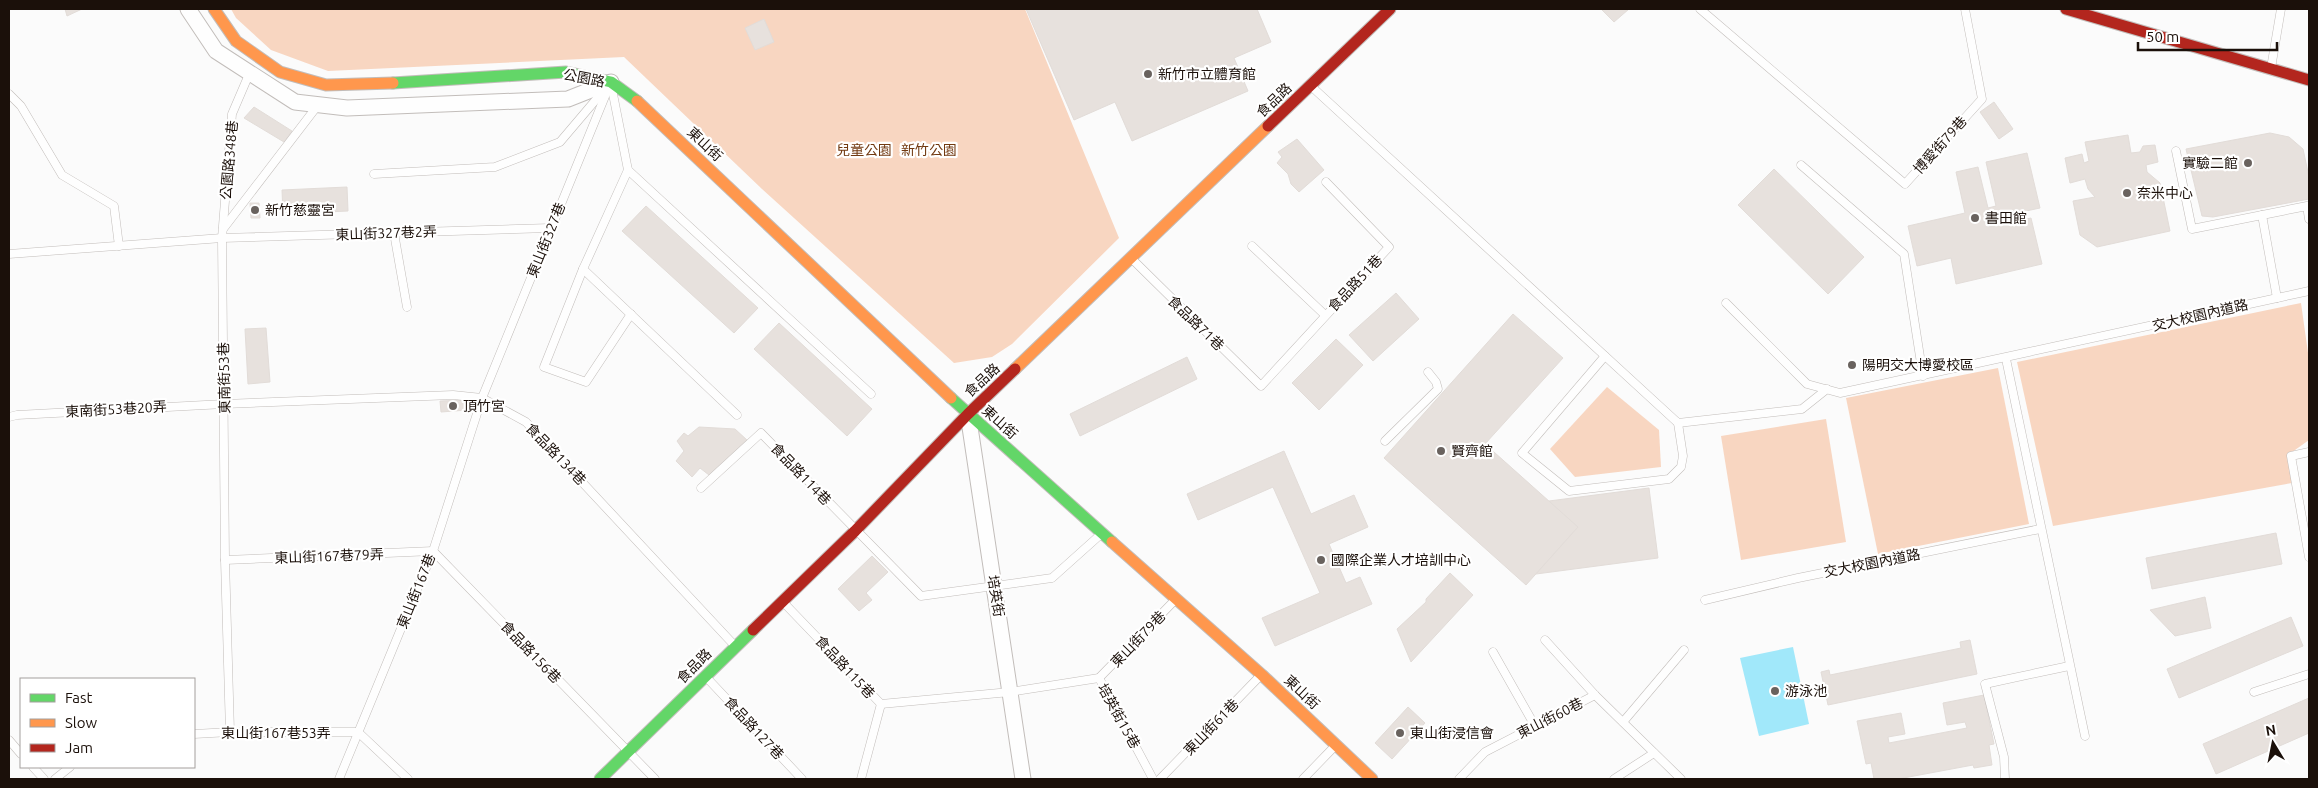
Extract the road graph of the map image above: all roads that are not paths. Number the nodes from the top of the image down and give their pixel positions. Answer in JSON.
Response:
{"nodes":[{"id":1,"x":188,"y":9,"type":"edge"},
{"id":2,"x":214,"y":9,"type":"edge"},
{"id":3,"x":1390,"y":9,"type":"edge"},
{"id":4,"x":1700,"y":9,"type":"edge"},
{"id":5,"x":1965,"y":9,"type":"edge"},
{"id":6,"x":2066,"y":9,"type":"edge"},
{"id":7,"x":2281,"y":9,"type":"edge"},
{"id":8,"x":258,"y":57,"type":"junction"},
{"id":9,"x":2271,"y":68,"type":"junction"},
{"id":10,"x":249,"y":73,"type":"junction"},
{"id":11,"x":2309,"y":80,"type":"edge"},
{"id":12,"x":611,"y":82,"type":"junction"},
{"id":13,"x":1311,"y":86,"type":"junction"},
{"id":14,"x":9,"y":94,"type":"edge"},
{"id":15,"x":318,"y":105,"type":"junction"},
{"id":16,"x":2176,"y":151,"type":"dead end"},
{"id":17,"x":1801,"y":165,"type":"dead end"},
{"id":18,"x":628,"y":170,"type":"junction"},
{"id":19,"x":374,"y":174,"type":"dead end"},
{"id":20,"x":1326,"y":182,"type":"dead end"},
{"id":21,"x":2262,"y":215,"type":"junction"},
{"id":22,"x":2309,"y":219,"type":"edge"},
{"id":23,"x":550,"y":228,"type":"junction"},
{"id":24,"x":223,"y":229,"type":"junction"},
{"id":25,"x":394,"y":233,"type":"junction"},
{"id":26,"x":222,"y":238,"type":"junction"},
{"id":27,"x":118,"y":246,"type":"junction"},
{"id":28,"x":1252,"y":246,"type":"dead end"},
{"id":29,"x":9,"y":254,"type":"edge"},
{"id":30,"x":1132,"y":259,"type":"junction"},
{"id":31,"x":583,"y":269,"type":"junction"},
{"id":32,"x":2309,"y":292,"type":"edge"},
{"id":33,"x":2277,"y":298,"type":"junction"},
{"id":34,"x":1726,"y":303,"type":"dead end"},
{"id":35,"x":407,"y":307,"type":"dead end"},
{"id":36,"x":631,"y":314,"type":"junction"},
{"id":37,"x":1325,"y":316,"type":"junction"},
{"id":38,"x":1605,"y":356,"type":"junction"},
{"id":39,"x":2006,"y":358,"type":"junction"},
{"id":40,"x":1428,"y":372,"type":"dead end"},
{"id":41,"x":1923,"y":376,"type":"junction"},
{"id":42,"x":1261,"y":386,"type":"joint"},
{"id":43,"x":1826,"y":389,"type":"junction"},
{"id":44,"x":871,"y":394,"type":"dead end"},
{"id":45,"x":482,"y":398,"type":"junction"},
{"id":46,"x":224,"y":404,"type":"junction"},
{"id":47,"x":968,"y":414,"type":"junction"},
{"id":48,"x":737,"y":415,"type":"dead end"},
{"id":49,"x":9,"y":417,"type":"edge"},
{"id":50,"x":1678,"y":423,"type":"junction"},
{"id":51,"x":1385,"y":442,"type":"dead end"},
{"id":52,"x":2309,"y":452,"type":"edge"},
{"id":53,"x":701,"y":488,"type":"dead end"},
{"id":54,"x":855,"y":530,"type":"junction"},
{"id":55,"x":2040,"y":530,"type":"junction"},
{"id":56,"x":1102,"y":534,"type":"junction"},
{"id":57,"x":433,"y":551,"type":"junction"},
{"id":58,"x":2309,"y":557,"type":"edge"},
{"id":59,"x":225,"y":560,"type":"junction"},
{"id":60,"x":994,"y":587,"type":"junction"},
{"id":61,"x":1176,"y":600,"type":"junction"},
{"id":62,"x":1705,"y":600,"type":"dead end"},
{"id":63,"x":783,"y":601,"type":"junction"},
{"id":64,"x":1545,"y":640,"type":"dead end"},
{"id":65,"x":735,"y":646,"type":"junction"},
{"id":66,"x":1684,"y":650,"type":"dead end"},
{"id":67,"x":1493,"y":652,"type":"dead end"},
{"id":68,"x":2069,"y":666,"type":"junction"},
{"id":69,"x":2309,"y":674,"type":"edge"},
{"id":70,"x":1262,"y":675,"type":"junction"},
{"id":71,"x":705,"y":676,"type":"junction"},
{"id":72,"x":1100,"y":678,"type":"junction"},
{"id":73,"x":1010,"y":692,"type":"junction"},
{"id":74,"x":2254,"y":692,"type":"dead end"},
{"id":75,"x":1595,"y":695,"type":"junction"},
{"id":76,"x":881,"y":704,"type":"junction"},
{"id":77,"x":1623,"y":722,"type":"junction"},
{"id":78,"x":1535,"y":726,"type":"junction"},
{"id":79,"x":230,"y":732,"type":"junction"},
{"id":80,"x":358,"y":732,"type":"junction"},
{"id":81,"x":195,"y":734,"type":"edge"},
{"id":82,"x":2085,"y":736,"type":"dead end"},
{"id":83,"x":9,"y":740,"type":"edge"},
{"id":84,"x":1336,"y":745,"type":"junction"},
{"id":85,"x":629,"y":752,"type":"junction"},
{"id":86,"x":20,"y":753,"type":"edge"},
{"id":87,"x":1654,"y":753,"type":"junction"},
{"id":88,"x":34,"y":768,"type":"edge"},
{"id":89,"x":69,"y":768,"type":"edge"},
{"id":90,"x":44,"y":779,"type":"edge"},
{"id":91,"x":55,"y":779,"type":"edge"},
{"id":92,"x":338,"y":779,"type":"edge"},
{"id":93,"x":408,"y":779,"type":"edge"},
{"id":94,"x":600,"y":779,"type":"edge"},
{"id":95,"x":655,"y":779,"type":"edge"},
{"id":96,"x":802,"y":779,"type":"edge"},
{"id":97,"x":861,"y":779,"type":"edge"},
{"id":98,"x":1023,"y":779,"type":"edge"},
{"id":99,"x":1154,"y":779,"type":"edge"},
{"id":100,"x":1160,"y":779,"type":"edge"},
{"id":101,"x":1303,"y":779,"type":"edge"},
{"id":102,"x":1372,"y":779,"type":"edge"},
{"id":103,"x":1460,"y":779,"type":"edge"},
{"id":104,"x":1614,"y":779,"type":"edge"},
{"id":105,"x":1681,"y":779,"type":"edge"},
{"id":106,"x":2005,"y":779,"type":"edge"}],
"edges":[{"from":1,"to":10,"type":"street","name":"公園路"},
{"from":2,"to":8,"type":"street","name":"公園路"},
{"from":3,"to":13,"type":"street","name":"食品路"},
{"from":4,"to":5,"type":"lane","name":"博愛街79巷"},
{"from":6,"to":9,"type":"street"},
{"from":7,"to":9,"type":"lane"},
{"from":8,"to":10,"type":"lane","name":"公園路348巷"},
{"from":8,"to":12,"type":"street","name":"公園路"},
{"from":9,"to":11,"type":"street"},
{"from":10,"to":15,"type":"street","name":"公園路"},
{"from":10,"to":24,"type":"lane","name":"公園路348巷"},
{"from":12,"to":15,"type":"street","name":"公園路"},
{"from":12,"to":18,"type":"lane"},
{"from":12,"to":19,"type":"lane"},
{"from":12,"to":23,"type":"lane","name":"東山街327巷"},
{"from":12,"to":47,"type":"street","name":"東山街"},
{"from":13,"to":30,"type":"street","name":"食品路"},
{"from":13,"to":38,"type":"lane"},
{"from":14,"to":27,"type":"lane"},
{"from":15,"to":24,"type":"lane"},
{"from":16,"to":21,"type":"lane"},
{"from":17,"to":41,"type":"lane"},
{"from":18,"to":31,"type":"lane"},
{"from":18,"to":44,"type":"lane"},
{"from":20,"to":37,"type":"lane","name":"食品路51巷"},
{"from":21,"to":22,"type":"lane"},
{"from":21,"to":33,"type":"lane"},
{"from":23,"to":25,"type":"lane","name":"東山街327巷2弄"},
{"from":23,"to":45,"type":"lane","name":"東山街327巷"},
{"from":24,"to":26,"type":"lane","name":"公園路348巷"},
{"from":25,"to":26,"type":"lane","name":"東山街327巷2弄"},
{"from":25,"to":35,"type":"lane"},
{"from":26,"to":27,"type":"lane"},
{"from":26,"to":46,"type":"lane","name":"東南街53巷"},
{"from":27,"to":29,"type":"lane"},
{"from":28,"to":37,"type":"lane"},
{"from":30,"to":42,"type":"lane","name":"食品路71巷"},
{"from":30,"to":47,"type":"street","name":"食品路"},
{"from":31,"to":36,"type":"lane"},
{"from":31,"to":36,"type":"lane"},
{"from":32,"to":33,"type":"lane","name":"交大校園內道路"},
{"from":33,"to":39,"type":"lane","name":"交大校園內道路"},
{"from":34,"to":43,"type":"lane","name":"交大校園內道路"},
{"from":36,"to":48,"type":"lane"},
{"from":37,"to":42,"type":"lane","name":"食品路51巷"},
{"from":38,"to":50,"type":"lane"},
{"from":38,"to":50,"type":"lane"},
{"from":39,"to":41,"type":"lane","name":"交大校園內道路"},
{"from":39,"to":55,"type":"lane"},
{"from":40,"to":51,"type":"lane"},
{"from":41,"to":43,"type":"lane","name":"交大校園內道路"},
{"from":43,"to":50,"type":"lane"},
{"from":45,"to":46,"type":"lane","name":"食品路134巷"},
{"from":45,"to":57,"type":"lane","name":"東山街167巷"},
{"from":45,"to":65,"type":"lane","name":"食品路134巷"},
{"from":46,"to":49,"type":"lane","name":"東南街53巷20弄"},
{"from":46,"to":59,"type":"lane","name":"東南街53巷"},
{"from":47,"to":54,"type":"street","name":"食品路"},
{"from":47,"to":56,"type":"street","name":"東山街"},
{"from":47,"to":60,"type":"street","name":"培英街"},
{"from":52,"to":58,"type":"lane"},
{"from":53,"to":54,"type":"lane","name":"食品路114巷"},
{"from":54,"to":60,"type":"lane"},
{"from":54,"to":63,"type":"street","name":"食品路"},
{"from":55,"to":62,"type":"lane","name":"交大校園內道路"},
{"from":55,"to":68,"type":"lane"},
{"from":56,"to":60,"type":"lane"},
{"from":56,"to":61,"type":"street","name":"東山街"},
{"from":57,"to":59,"type":"lane","name":"東山街167巷79弄"},
{"from":57,"to":80,"type":"lane","name":"東山街167巷"},
{"from":57,"to":85,"type":"lane","name":"食品路156巷"},
{"from":59,"to":79,"type":"lane","name":"東南街53巷"},
{"from":60,"to":73,"type":"street","name":"培英街"},
{"from":61,"to":70,"type":"street","name":"東山街"},
{"from":61,"to":72,"type":"lane","name":"東山街79巷"},
{"from":63,"to":65,"type":"street","name":"食品路"},
{"from":63,"to":76,"type":"lane","name":"食品路115巷"},
{"from":64,"to":75,"type":"lane"},
{"from":65,"to":71,"type":"street","name":"食品路"},
{"from":66,"to":77,"type":"lane"},
{"from":67,"to":78,"type":"lane"},
{"from":68,"to":82,"type":"lane"},
{"from":68,"to":106,"type":"lane"},
{"from":69,"to":74,"type":"lane"},
{"from":70,"to":84,"type":"street","name":"東山街"},
{"from":70,"to":100,"type":"lane","name":"東山街61巷"},
{"from":71,"to":85,"type":"street","name":"食品路"},
{"from":71,"to":96,"type":"lane","name":"食品路127巷"},
{"from":72,"to":73,"type":"lane","name":"培英街15巷"},
{"from":72,"to":99,"type":"lane","name":"培英街15巷"},
{"from":73,"to":76,"type":"lane","name":"食品路115巷"},
{"from":73,"to":98,"type":"street","name":"培英街"},
{"from":75,"to":77,"type":"lane","name":"東山街60巷"},
{"from":75,"to":78,"type":"lane","name":"東山街60巷"},
{"from":76,"to":97,"type":"lane"},
{"from":77,"to":87,"type":"lane","name":"東山街60巷"},
{"from":78,"to":103,"type":"lane","name":"東山街60巷"},
{"from":79,"to":80,"type":"lane","name":"東山街167巷53弄"},
{"from":79,"to":81,"type":"lane","name":"東山街167巷53弄"},
{"from":80,"to":92,"type":"lane","name":"東山街167巷"},
{"from":80,"to":93,"type":"lane"},
{"from":83,"to":86,"type":"lane"},
{"from":84,"to":101,"type":"lane"},
{"from":84,"to":102,"type":"street","name":"東山街"},
{"from":85,"to":94,"type":"street","name":"食品路"},
{"from":85,"to":95,"type":"lane","name":"食品路156巷"},
{"from":87,"to":104,"type":"lane"},
{"from":87,"to":105,"type":"lane","name":"東山街60巷"},
{"from":88,"to":90,"type":"lane"},
{"from":89,"to":91,"type":"lane"}]}
